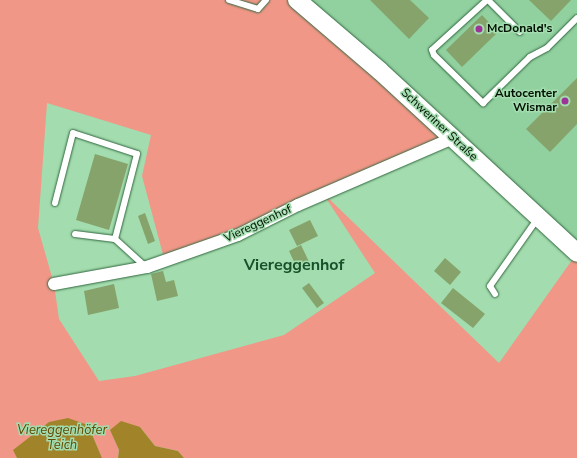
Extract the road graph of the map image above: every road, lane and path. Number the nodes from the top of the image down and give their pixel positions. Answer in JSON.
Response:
{"nodes":[{"id":1,"x":229,"y":0,"type":"edge"},
{"id":2,"x":266,"y":0,"type":"edge"},
{"id":3,"x":297,"y":0,"type":"edge"},
{"id":4,"x":487,"y":0,"type":"edge"},
{"id":5,"x":577,"y":18,"type":"edge"},
{"id":6,"x":520,"y":32,"type":"dead end"},
{"id":7,"x":453,"y":138,"type":"junction"},
{"id":8,"x":55,"y":203,"type":"dead end"},
{"id":9,"x":538,"y":218,"type":"junction"},
{"id":10,"x":76,"y":234,"type":"dead end"},
{"id":11,"x":115,"y":239,"type":"junction"},
{"id":12,"x":577,"y":253,"type":"edge"},
{"id":13,"x":147,"y":268,"type":"junction"},
{"id":14,"x":54,"y":284,"type":"dead end"},
{"id":15,"x":495,"y":294,"type":"dead end"}],
"edges":[{"from":1,"to":2,"type":"lane"},
{"from":3,"to":7,"type":"main road","name":"Schweriner Straße"},
{"from":4,"to":5,"type":"lane"},
{"from":4,"to":6,"type":"lane"},
{"from":7,"to":9,"type":"main road","name":"Schweriner Straße"},
{"from":7,"to":13,"type":"street","name":"Viereggenhof"},
{"from":8,"to":11,"type":"lane"},
{"from":9,"to":12,"type":"main road","name":"Schweriner Straße"},
{"from":9,"to":15,"type":"lane"},
{"from":10,"to":11,"type":"lane"},
{"from":11,"to":13,"type":"lane"},
{"from":13,"to":14,"type":"street","name":"Viereggenhof"}]}
